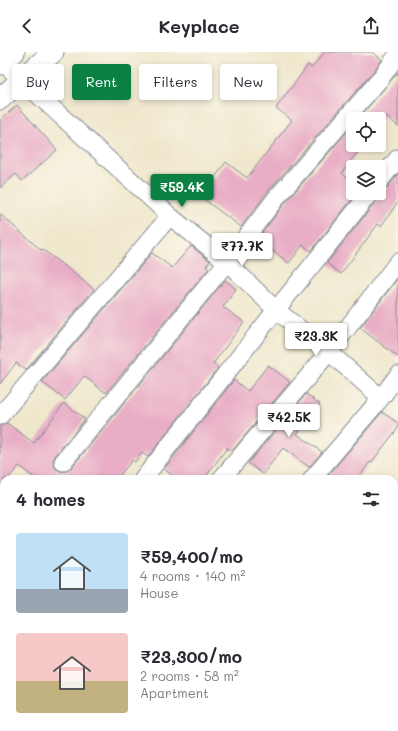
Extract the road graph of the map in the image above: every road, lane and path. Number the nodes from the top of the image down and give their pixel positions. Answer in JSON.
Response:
{"nodes":[{"id":1,"x":53,"y":52,"type":"edge"},
{"id":2,"x":398,"y":54,"type":"edge"},
{"id":3,"x":4,"y":59,"type":"edge"},
{"id":4,"x":40,"y":64,"type":"edge"},
{"id":5,"x":12,"y":68,"type":"edge"},
{"id":6,"x":12,"y":89,"type":"edge"},
{"id":7,"x":0,"y":99,"type":"edge"},
{"id":8,"x":44,"y":100,"type":"edge"},
{"id":9,"x":398,"y":158,"type":"edge"},
{"id":10,"x":386,"y":173,"type":"edge"},
{"id":11,"x":364,"y":200,"type":"edge"},
{"id":12,"x":170,"y":216,"type":"junction"},
{"id":13,"x":227,"y":262,"type":"junction"},
{"id":14,"x":398,"y":262,"type":"edge"},
{"id":15,"x":276,"y":310,"type":"junction"},
{"id":16,"x":329,"y":352,"type":"junction"},
{"id":17,"x":398,"y":376,"type":"edge"},
{"id":18,"x":381,"y":398,"type":"junction"},
{"id":19,"x":0,"y":416,"type":"edge"},
{"id":20,"x":62,"y":462,"type":"dead end"},
{"id":21,"x":146,"y":475,"type":"edge"},
{"id":22,"x":225,"y":475,"type":"edge"},
{"id":23,"x":315,"y":475,"type":"edge"}],
"edges":[{"from":1,"to":4,"type":"street"},
{"from":2,"to":13,"type":"street"},
{"from":3,"to":5,"type":"street"},
{"from":6,"to":7,"type":"street"},
{"from":8,"to":12,"type":"street"},
{"from":9,"to":10,"type":"street"},
{"from":11,"to":15,"type":"street"},
{"from":12,"to":13,"type":"street"},
{"from":12,"to":19,"type":"street"},
{"from":13,"to":15,"type":"street"},
{"from":13,"to":20,"type":"street"},
{"from":14,"to":16,"type":"street"},
{"from":15,"to":16,"type":"street"},
{"from":15,"to":21,"type":"street"},
{"from":16,"to":18,"type":"street"},
{"from":16,"to":22,"type":"street"},
{"from":17,"to":18,"type":"street"},
{"from":18,"to":23,"type":"street"}]}
